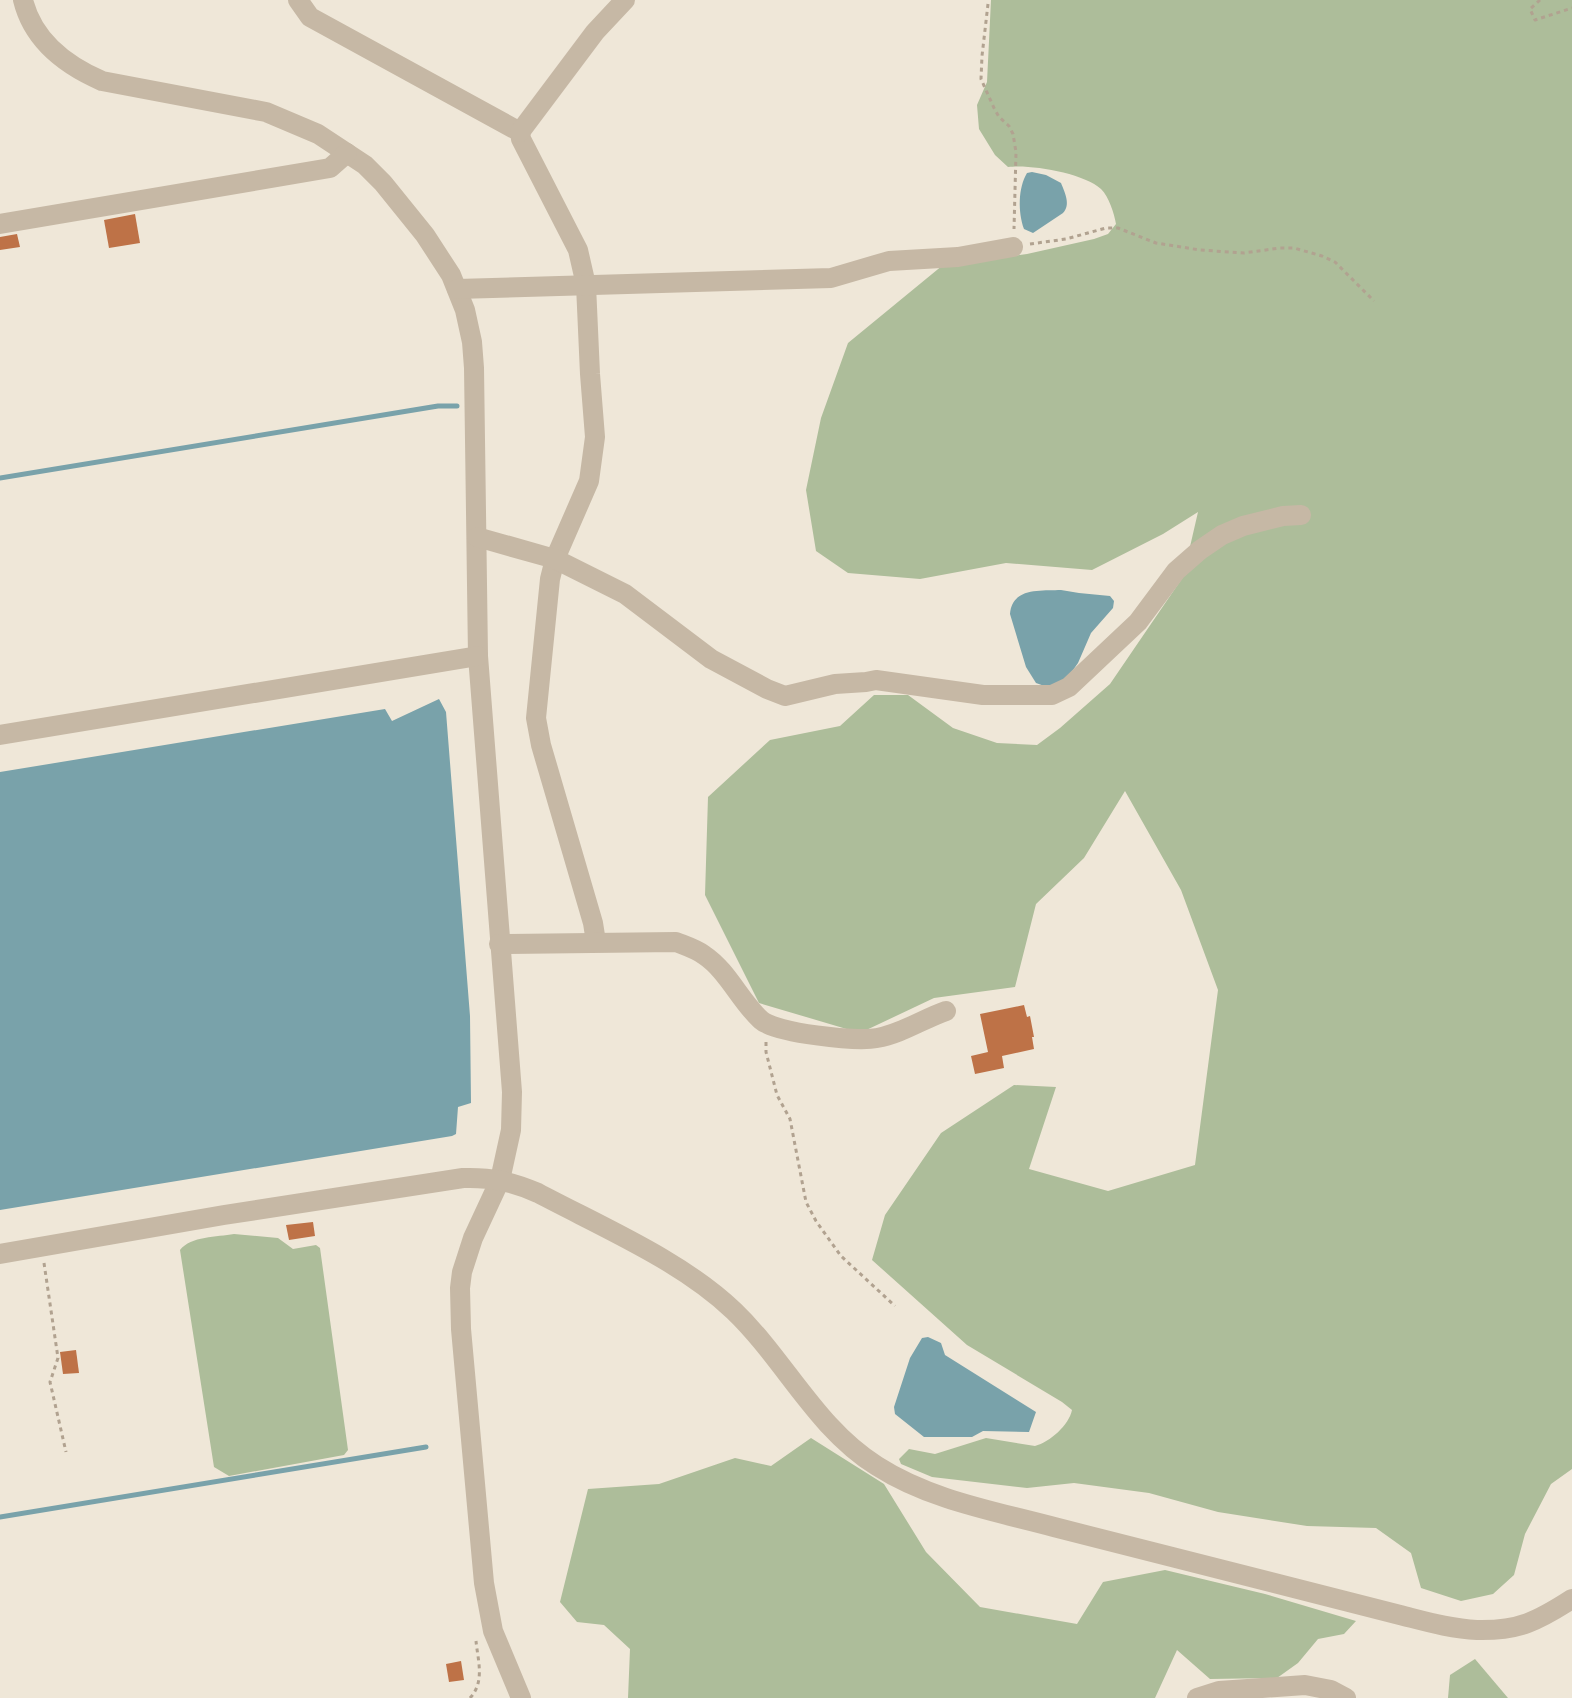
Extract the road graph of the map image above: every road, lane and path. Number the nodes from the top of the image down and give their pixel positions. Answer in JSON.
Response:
{"nodes":[{"id":1,"x":23,"y":0,"type":"edge"},
{"id":2,"x":298,"y":0,"type":"edge"},
{"id":3,"x":625,"y":0,"type":"edge"},
{"id":4,"x":1540,"y":0,"type":"edge"},
{"id":5,"x":988,"y":4,"type":"dead end"},
{"id":6,"x":1572,"y":8,"type":"edge"},
{"id":7,"x":520,"y":132,"type":"junction"},
{"id":8,"x":347,"y":153,"type":"junction"},
{"id":9,"x":0,"y":224,"type":"edge"},
{"id":10,"x":1013,"y":247,"type":"junction"},
{"id":11,"x":586,"y":285,"type":"junction"},
{"id":12,"x":457,"y":289,"type":"junction"},
{"id":13,"x":1374,"y":301,"type":"dead end"},
{"id":14,"x":1301,"y":515,"type":"dead end"},
{"id":15,"x":477,"y":537,"type":"junction"},
{"id":16,"x":555,"y":559,"type":"junction"},
{"id":17,"x":478,"y":656,"type":"junction"},
{"id":18,"x":0,"y":735,"type":"edge"},
{"id":19,"x":596,"y":942,"type":"junction"},
{"id":20,"x":499,"y":944,"type":"junction"},
{"id":21,"x":946,"y":1011,"type":"dead end"},
{"id":22,"x":763,"y":1022,"type":"junction"},
{"id":23,"x":500,"y":1180,"type":"junction"},
{"id":24,"x":42,"y":1247,"type":"junction"},
{"id":25,"x":0,"y":1254,"type":"edge"},
{"id":26,"x":895,"y":1306,"type":"dead end"},
{"id":27,"x":66,"y":1452,"type":"dead end"},
{"id":28,"x":1572,"y":1599,"type":"edge"},
{"id":29,"x":521,"y":1698,"type":"edge"},
{"id":30,"x":1197,"y":1698,"type":"edge"},
{"id":31,"x":1346,"y":1698,"type":"edge"}],
"edges":[{"from":1,"to":8,"type":"street"},
{"from":2,"to":7,"type":"street"},
{"from":3,"to":7,"type":"street"},
{"from":4,"to":6,"type":"path"},
{"from":5,"to":10,"type":"path"},
{"from":7,"to":11,"type":"street"},
{"from":8,"to":9,"type":"street"},
{"from":8,"to":12,"type":"street"},
{"from":10,"to":11,"type":"street"},
{"from":10,"to":13,"type":"path"},
{"from":11,"to":12,"type":"street"},
{"from":11,"to":16,"type":"street"},
{"from":12,"to":15,"type":"street"},
{"from":14,"to":16,"type":"street"},
{"from":15,"to":16,"type":"street"},
{"from":15,"to":17,"type":"street"},
{"from":16,"to":19,"type":"street"},
{"from":17,"to":18,"type":"street"},
{"from":17,"to":20,"type":"street"},
{"from":19,"to":20,"type":"street"},
{"from":19,"to":22,"type":"street"},
{"from":20,"to":23,"type":"street"},
{"from":21,"to":22,"type":"street"},
{"from":22,"to":26,"type":"path"},
{"from":23,"to":24,"type":"street"},
{"from":23,"to":28,"type":"street"},
{"from":23,"to":29,"type":"street"},
{"from":24,"to":25,"type":"street"},
{"from":24,"to":27,"type":"path"},
{"from":30,"to":31,"type":"street"}]}
